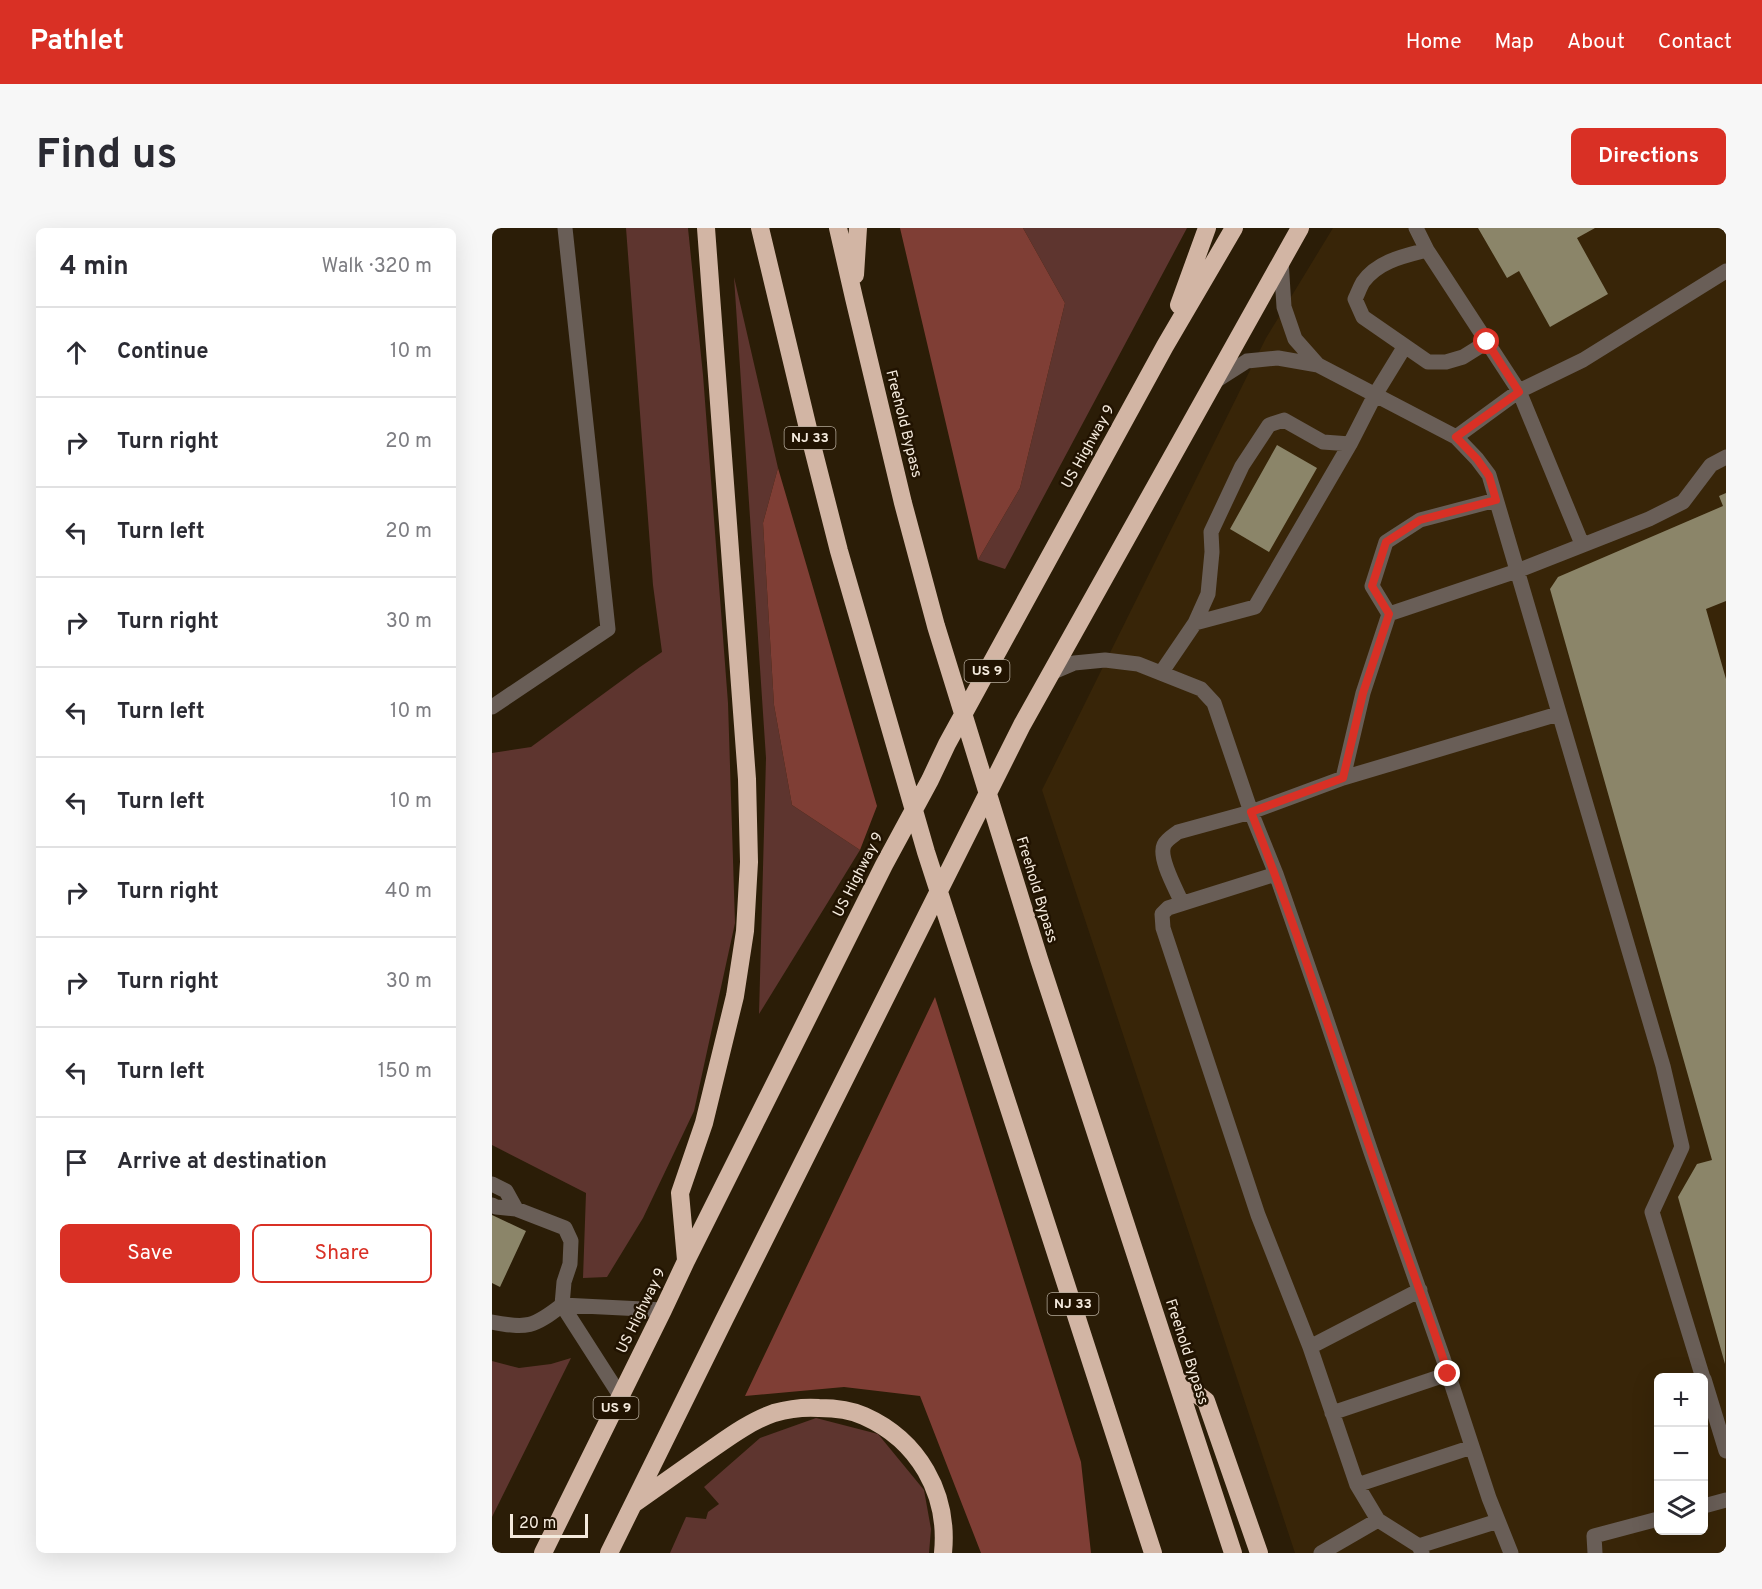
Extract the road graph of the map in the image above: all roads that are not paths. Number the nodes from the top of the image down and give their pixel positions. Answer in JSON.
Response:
{"nodes":[{"id":1,"x":565,"y":228,"type":"edge"},
{"id":2,"x":705,"y":228,"type":"edge"},
{"id":3,"x":760,"y":228,"type":"edge"},
{"id":4,"x":838,"y":228,"type":"edge"},
{"id":5,"x":858,"y":228,"type":"edge"},
{"id":6,"x":1207,"y":228,"type":"edge"},
{"id":7,"x":1234,"y":228,"type":"edge"},
{"id":8,"x":1300,"y":228,"type":"edge"},
{"id":9,"x":1416,"y":228,"type":"edge"},
{"id":10,"x":1426,"y":250,"type":"junction"},
{"id":11,"x":1281,"y":260,"type":"junction"},
{"id":12,"x":1726,"y":271,"type":"edge"},
{"id":13,"x":854,"y":298,"type":"junction"},
{"id":14,"x":1487,"y":342,"type":"junction"},
{"id":15,"x":1165,"y":346,"type":"junction"},
{"id":16,"x":1405,"y":346,"type":"junction"},
{"id":17,"x":1318,"y":365,"type":"junction"},
{"id":18,"x":1214,"y":382,"type":"junction"},
{"id":19,"x":1519,"y":392,"type":"junction"},
{"id":20,"x":1375,"y":395,"type":"junction"},
{"id":21,"x":1456,"y":437,"type":"junction"},
{"id":22,"x":1350,"y":444,"type":"junction"},
{"id":23,"x":1726,"y":458,"type":"edge"},
{"id":24,"x":1496,"y":500,"type":"junction"},
{"id":25,"x":1582,"y":544,"type":"junction"},
{"id":26,"x":1517,"y":571,"type":"junction"},
{"id":27,"x":1389,"y":614,"type":"junction"},
{"id":28,"x":1195,"y":623,"type":"junction"},
{"id":29,"x":1053,"y":672,"type":"junction"},
{"id":30,"x":1161,"y":673,"type":"junction"},
{"id":31,"x":492,"y":707,"type":"edge"},
{"id":32,"x":1558,"y":714,"type":"junction"},
{"id":33,"x":1343,"y":778,"type":"junction"},
{"id":34,"x":1251,"y":812,"type":"junction"},
{"id":35,"x":1276,"y":874,"type":"junction"},
{"id":36,"x":1182,"y":903,"type":"junction"},
{"id":37,"x":492,"y":1184,"type":"edge"},
{"id":38,"x":492,"y":1205,"type":"edge"},
{"id":39,"x":516,"y":1209,"type":"junction"},
{"id":40,"x":686,"y":1261,"type":"junction"},
{"id":41,"x":1420,"y":1290,"type":"junction"},
{"id":42,"x":562,"y":1305,"type":"junction"},
{"id":43,"x":492,"y":1308,"type":"edge"},
{"id":44,"x":663,"y":1310,"type":"junction"},
{"id":45,"x":496,"y":1322,"type":"edge"},
{"id":46,"x":1310,"y":1347,"type":"junction"},
{"id":47,"x":1701,"y":1373,"type":"edge"},
{"id":48,"x":1448,"y":1374,"type":"junction"},
{"id":49,"x":1176,"y":1378,"type":"junction"},
{"id":50,"x":1708,"y":1394,"type":"edge"},
{"id":51,"x":621,"y":1397,"type":"junction"},
{"id":52,"x":1332,"y":1413,"type":"junction"},
{"id":53,"x":1472,"y":1447,"type":"junction"},
{"id":54,"x":1726,"y":1451,"type":"edge"},
{"id":55,"x":1357,"y":1485,"type":"junction"},
{"id":56,"x":1726,"y":1500,"type":"edge"},
{"id":57,"x":634,"y":1504,"type":"junction"},
{"id":58,"x":1708,"y":1505,"type":"edge"},
{"id":59,"x":1654,"y":1519,"type":"edge"},
{"id":60,"x":1378,"y":1520,"type":"junction"},
{"id":61,"x":1498,"y":1521,"type":"junction"},
{"id":62,"x":1421,"y":1549,"type":"edge"},
{"id":63,"x":543,"y":1553,"type":"edge"},
{"id":64,"x":609,"y":1553,"type":"edge"},
{"id":65,"x":943,"y":1553,"type":"edge"},
{"id":66,"x":1153,"y":1553,"type":"edge"},
{"id":67,"x":1233,"y":1553,"type":"edge"},
{"id":68,"x":1259,"y":1553,"type":"edge"},
{"id":69,"x":1321,"y":1553,"type":"edge"},
{"id":70,"x":1511,"y":1553,"type":"edge"},
{"id":71,"x":1595,"y":1553,"type":"edge"}],
"edges":[{"from":1,"to":31,"type":"lane"},
{"from":2,"to":40,"type":"highway"},
{"from":3,"to":66,"type":"highway","number":"NJ 33"},
{"from":4,"to":13,"type":"highway","name":"Freehold Bypass"},
{"from":5,"to":13,"type":"highway"},
{"from":6,"to":15,"type":"highway"},
{"from":7,"to":15,"type":"highway","name":"US Highway 9","number":"US 9"},
{"from":8,"to":11,"type":"highway"},
{"from":9,"to":10,"type":"lane"},
{"from":10,"to":14,"type":"lane"},
{"from":10,"to":16,"type":"lane"},
{"from":11,"to":17,"type":"lane"},
{"from":11,"to":18,"type":"highway"},
{"from":12,"to":19,"type":"lane"},
{"from":13,"to":49,"type":"highway","name":"Freehold Bypass"},
{"from":14,"to":16,"type":"lane"},
{"from":14,"to":19,"type":"lane"},
{"from":15,"to":40,"type":"highway","name":"US Highway 9","number":"US 9"},
{"from":16,"to":20,"type":"lane"},
{"from":17,"to":18,"type":"lane"},
{"from":17,"to":20,"type":"lane"},
{"from":18,"to":29,"type":"highway"},
{"from":19,"to":21,"type":"lane"},
{"from":19,"to":25,"type":"lane"},
{"from":20,"to":21,"type":"lane"},
{"from":20,"to":22,"type":"lane"},
{"from":21,"to":24,"type":"lane"},
{"from":22,"to":28,"type":"lane"},
{"from":22,"to":28,"type":"lane"},
{"from":23,"to":25,"type":"lane"},
{"from":24,"to":26,"type":"lane"},
{"from":24,"to":27,"type":"lane"},
{"from":25,"to":26,"type":"lane"},
{"from":26,"to":27,"type":"lane"},
{"from":26,"to":32,"type":"lane"},
{"from":27,"to":33,"type":"lane"},
{"from":28,"to":30,"type":"lane"},
{"from":29,"to":30,"type":"lane"},
{"from":29,"to":57,"type":"highway"},
{"from":30,"to":34,"type":"lane"},
{"from":32,"to":33,"type":"lane"},
{"from":32,"to":47,"type":"lane"},
{"from":33,"to":34,"type":"lane"},
{"from":34,"to":35,"type":"lane"},
{"from":34,"to":36,"type":"lane"},
{"from":35,"to":36,"type":"lane"},
{"from":35,"to":41,"type":"lane"},
{"from":36,"to":46,"type":"lane"},
{"from":37,"to":39,"type":"lane"},
{"from":38,"to":39,"type":"lane"},
{"from":39,"to":42,"type":"lane"},
{"from":40,"to":44,"type":"highway","name":"US Highway 9","number":"US 9"},
{"from":41,"to":46,"type":"lane"},
{"from":41,"to":48,"type":"lane"},
{"from":42,"to":44,"type":"lane"},
{"from":42,"to":45,"type":"lane"},
{"from":42,"to":51,"type":"lane"},
{"from":43,"to":45,"type":"lane"},
{"from":44,"to":51,"type":"highway","name":"US Highway 9","number":"US 9"},
{"from":46,"to":52,"type":"lane"},
{"from":48,"to":52,"type":"lane"},
{"from":48,"to":53,"type":"lane"},
{"from":49,"to":67,"type":"highway","name":"Freehold Bypass"},
{"from":49,"to":68,"type":"highway"},
{"from":50,"to":54,"type":"lane"},
{"from":51,"to":63,"type":"highway","name":"US Highway 9","number":"US 9"},
{"from":52,"to":55,"type":"lane"},
{"from":53,"to":55,"type":"lane"},
{"from":53,"to":61,"type":"lane"},
{"from":55,"to":60,"type":"lane"},
{"from":56,"to":58,"type":"lane"},
{"from":57,"to":64,"type":"highway"},
{"from":57,"to":65,"type":"highway"},
{"from":59,"to":71,"type":"lane"},
{"from":60,"to":62,"type":"lane"},
{"from":60,"to":69,"type":"lane"},
{"from":61,"to":62,"type":"lane"},
{"from":61,"to":70,"type":"lane"}]}
